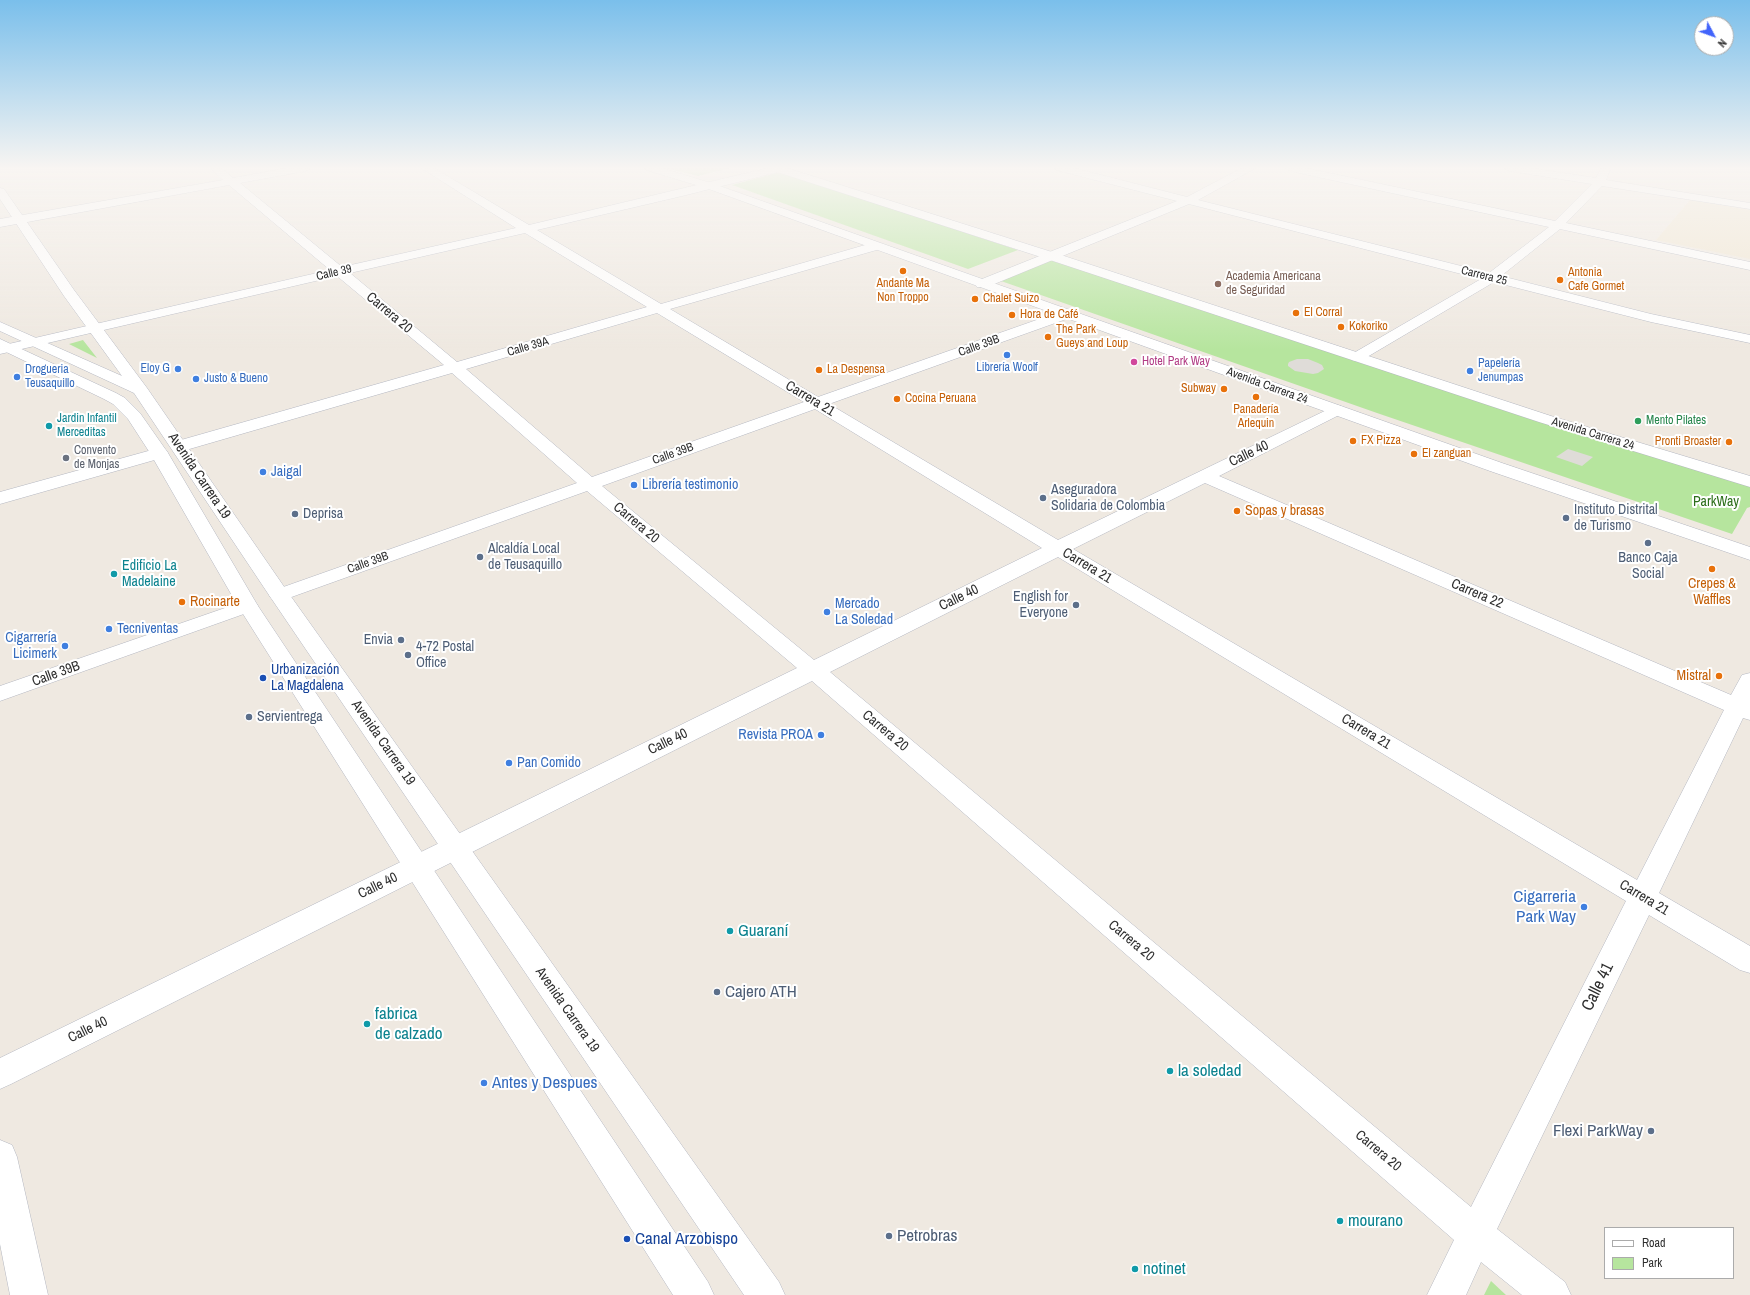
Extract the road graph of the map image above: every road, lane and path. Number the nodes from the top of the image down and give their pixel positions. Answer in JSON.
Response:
{"nodes":[{"id":1,"x":25,"y":228,"type":"edge"},
{"id":2,"x":287,"y":228,"type":"edge"},
{"id":3,"x":827,"y":228,"type":"edge"},
{"id":4,"x":965,"y":228,"type":"edge"},
{"id":5,"x":1120,"y":228,"type":"edge"},
{"id":6,"x":1296,"y":228,"type":"edge"},
{"id":7,"x":1554,"y":228,"type":"edge"},
{"id":8,"x":1569,"y":228,"type":"edge"},
{"id":9,"x":526,"y":229,"type":"joint"},
{"id":10,"x":876,"y":246,"type":"junction"},
{"id":11,"x":1051,"y":256,"type":"junction"},
{"id":12,"x":1750,"y":266,"type":"edge"},
{"id":13,"x":340,"y":272,"type":"junction"},
{"id":14,"x":1491,"y":278,"type":"junction"},
{"id":15,"x":982,"y":284,"type":"junction"},
{"id":16,"x":659,"y":309,"type":"junction"},
{"id":17,"x":1067,"y":314,"type":"junction"},
{"id":18,"x":1652,"y":318,"type":"junction"},
{"id":19,"x":0,"y":326,"type":"edge"},
{"id":20,"x":96,"y":328,"type":"junction"},
{"id":21,"x":1750,"y":339,"type":"edge"},
{"id":22,"x":39,"y":343,"type":"junction"},
{"id":23,"x":6,"y":349,"type":"edge"},
{"id":24,"x":1750,"y":349,"type":"edge"},
{"id":25,"x":1357,"y":357,"type":"junction"},
{"id":26,"x":456,"y":368,"type":"junction"},
{"id":27,"x":141,"y":390,"type":"junction"},
{"id":28,"x":817,"y":403,"type":"junction"},
{"id":29,"x":1337,"y":410,"type":"junction"},
{"id":30,"x":180,"y":446,"type":"junction"},
{"id":31,"x":159,"y":453,"type":"junction"},
{"id":32,"x":1204,"y":476,"type":"junction"},
{"id":33,"x":1750,"y":482,"type":"edge"},
{"id":34,"x":589,"y":484,"type":"junction"},
{"id":35,"x":0,"y":498,"type":"edge"},
{"id":36,"x":1058,"y":549,"type":"junction"},
{"id":37,"x":1750,"y":554,"type":"edge"},
{"id":38,"x":279,"y":595,"type":"junction"},
{"id":39,"x":248,"y":606,"type":"junction"},
{"id":40,"x":813,"y":670,"type":"junction"},
{"id":41,"x":1750,"y":680,"type":"edge"},
{"id":42,"x":0,"y":694,"type":"edge"},
{"id":43,"x":1744,"y":709,"type":"edge"},
{"id":44,"x":456,"y":848,"type":"junction"},
{"id":45,"x":417,"y":867,"type":"junction"},
{"id":46,"x":1643,"y":897,"type":"junction"},
{"id":47,"x":1750,"y":961,"type":"edge"},
{"id":48,"x":0,"y":1074,"type":"edge"},
{"id":49,"x":0,"y":1157,"type":"edge"},
{"id":50,"x":1476,"y":1235,"type":"junction"},
{"id":51,"x":29,"y":1295,"type":"edge"},
{"id":52,"x":695,"y":1295,"type":"edge"},
{"id":53,"x":766,"y":1295,"type":"edge"},
{"id":54,"x":1446,"y":1295,"type":"edge"},
{"id":55,"x":1552,"y":1295,"type":"edge"}],
"edges":[{"from":1,"to":20,"type":"street","name":"Avenida Carrera 19"},
{"from":2,"to":13,"type":"street","name":"Carrera 20"},
{"from":3,"to":10,"type":"street","name":"Avenida Carrera 24"},
{"from":4,"to":11,"type":"street","name":"Avenida Carrera 24"},
{"from":5,"to":11,"type":"street"},
{"from":6,"to":14,"type":"street","name":"Carrera 25"},
{"from":7,"to":14,"type":"street"},
{"from":8,"to":12,"type":"street"},
{"from":9,"to":13,"type":"street","name":"Calle 39"},
{"from":9,"to":16,"type":"street","name":"Carrera 21"},
{"from":10,"to":15,"type":"street","name":"Avenida Carrera 24"},
{"from":10,"to":16,"type":"street","name":"Calle 39A"},
{"from":11,"to":15,"type":"street"},
{"from":11,"to":25,"type":"street","name":"Avenida Carrera 24"},
{"from":13,"to":20,"type":"street","name":"Calle 39"},
{"from":13,"to":26,"type":"street","name":"Carrera 20"},
{"from":14,"to":18,"type":"street","name":"Carrera 25"},
{"from":14,"to":25,"type":"street"},
{"from":15,"to":17,"type":"street","name":"Avenida Carrera 24"},
{"from":16,"to":26,"type":"street","name":"Calle 39A"},
{"from":16,"to":28,"type":"street","name":"Carrera 21"},
{"from":17,"to":28,"type":"street","name":"Calle 39B"},
{"from":17,"to":29,"type":"street","name":"Avenida Carrera 24"},
{"from":18,"to":21,"type":"street","name":"Carrera 25"},
{"from":18,"to":24,"type":"street","name":"Carrera 25"},
{"from":19,"to":22,"type":"street"},
{"from":20,"to":22,"type":"street","name":"Calle 39"},
{"from":20,"to":27,"type":"street","name":"Avenida Carrera 19"},
{"from":22,"to":23,"type":"street","name":"Calle 39"},
{"from":22,"to":27,"type":"street"},
{"from":23,"to":31,"type":"street","name":"Avenida Carrera 19"},
{"from":25,"to":33,"type":"street","name":"Avenida Carrera 24"},
{"from":26,"to":30,"type":"street","name":"Calle 39A"},
{"from":26,"to":34,"type":"street","name":"Carrera 20"},
{"from":27,"to":30,"type":"street","name":"Avenida Carrera 19"},
{"from":28,"to":34,"type":"street","name":"Calle 39B"},
{"from":28,"to":36,"type":"street","name":"Carrera 21"},
{"from":29,"to":32,"type":"street","name":"Calle 40"},
{"from":29,"to":37,"type":"street","name":"Avenida Carrera 24"},
{"from":30,"to":38,"type":"street","name":"Avenida Carrera 19"},
{"from":31,"to":35,"type":"street"},
{"from":31,"to":39,"type":"street","name":"Avenida Carrera 19"},
{"from":32,"to":36,"type":"street","name":"Calle 40"},
{"from":32,"to":43,"type":"street","name":"Carrera 22"},
{"from":34,"to":38,"type":"street","name":"Calle 39B"},
{"from":34,"to":40,"type":"street","name":"Carrera 20"},
{"from":36,"to":40,"type":"street","name":"Calle 40"},
{"from":36,"to":46,"type":"street","name":"Carrera 21"},
{"from":38,"to":44,"type":"street","name":"Avenida Carrera 19"},
{"from":39,"to":42,"type":"street","name":"Calle 39B"},
{"from":39,"to":45,"type":"street","name":"Avenida Carrera 19"},
{"from":40,"to":44,"type":"street","name":"Calle 40"},
{"from":40,"to":50,"type":"street","name":"Carrera 20"},
{"from":41,"to":43,"type":"street","name":"Calle 41"},
{"from":43,"to":46,"type":"street","name":"Calle 41"},
{"from":44,"to":45,"type":"street","name":"Calle 40"},
{"from":44,"to":53,"type":"street","name":"Avenida Carrera 19"},
{"from":45,"to":48,"type":"street","name":"Calle 40"},
{"from":45,"to":52,"type":"street","name":"Avenida Carrera 19"},
{"from":46,"to":47,"type":"street","name":"Carrera 21"},
{"from":46,"to":50,"type":"street","name":"Calle 41"},
{"from":49,"to":51,"type":"street"},
{"from":50,"to":54,"type":"street","name":"Calle 41"},
{"from":50,"to":55,"type":"street","name":"Carrera 20"}]}
